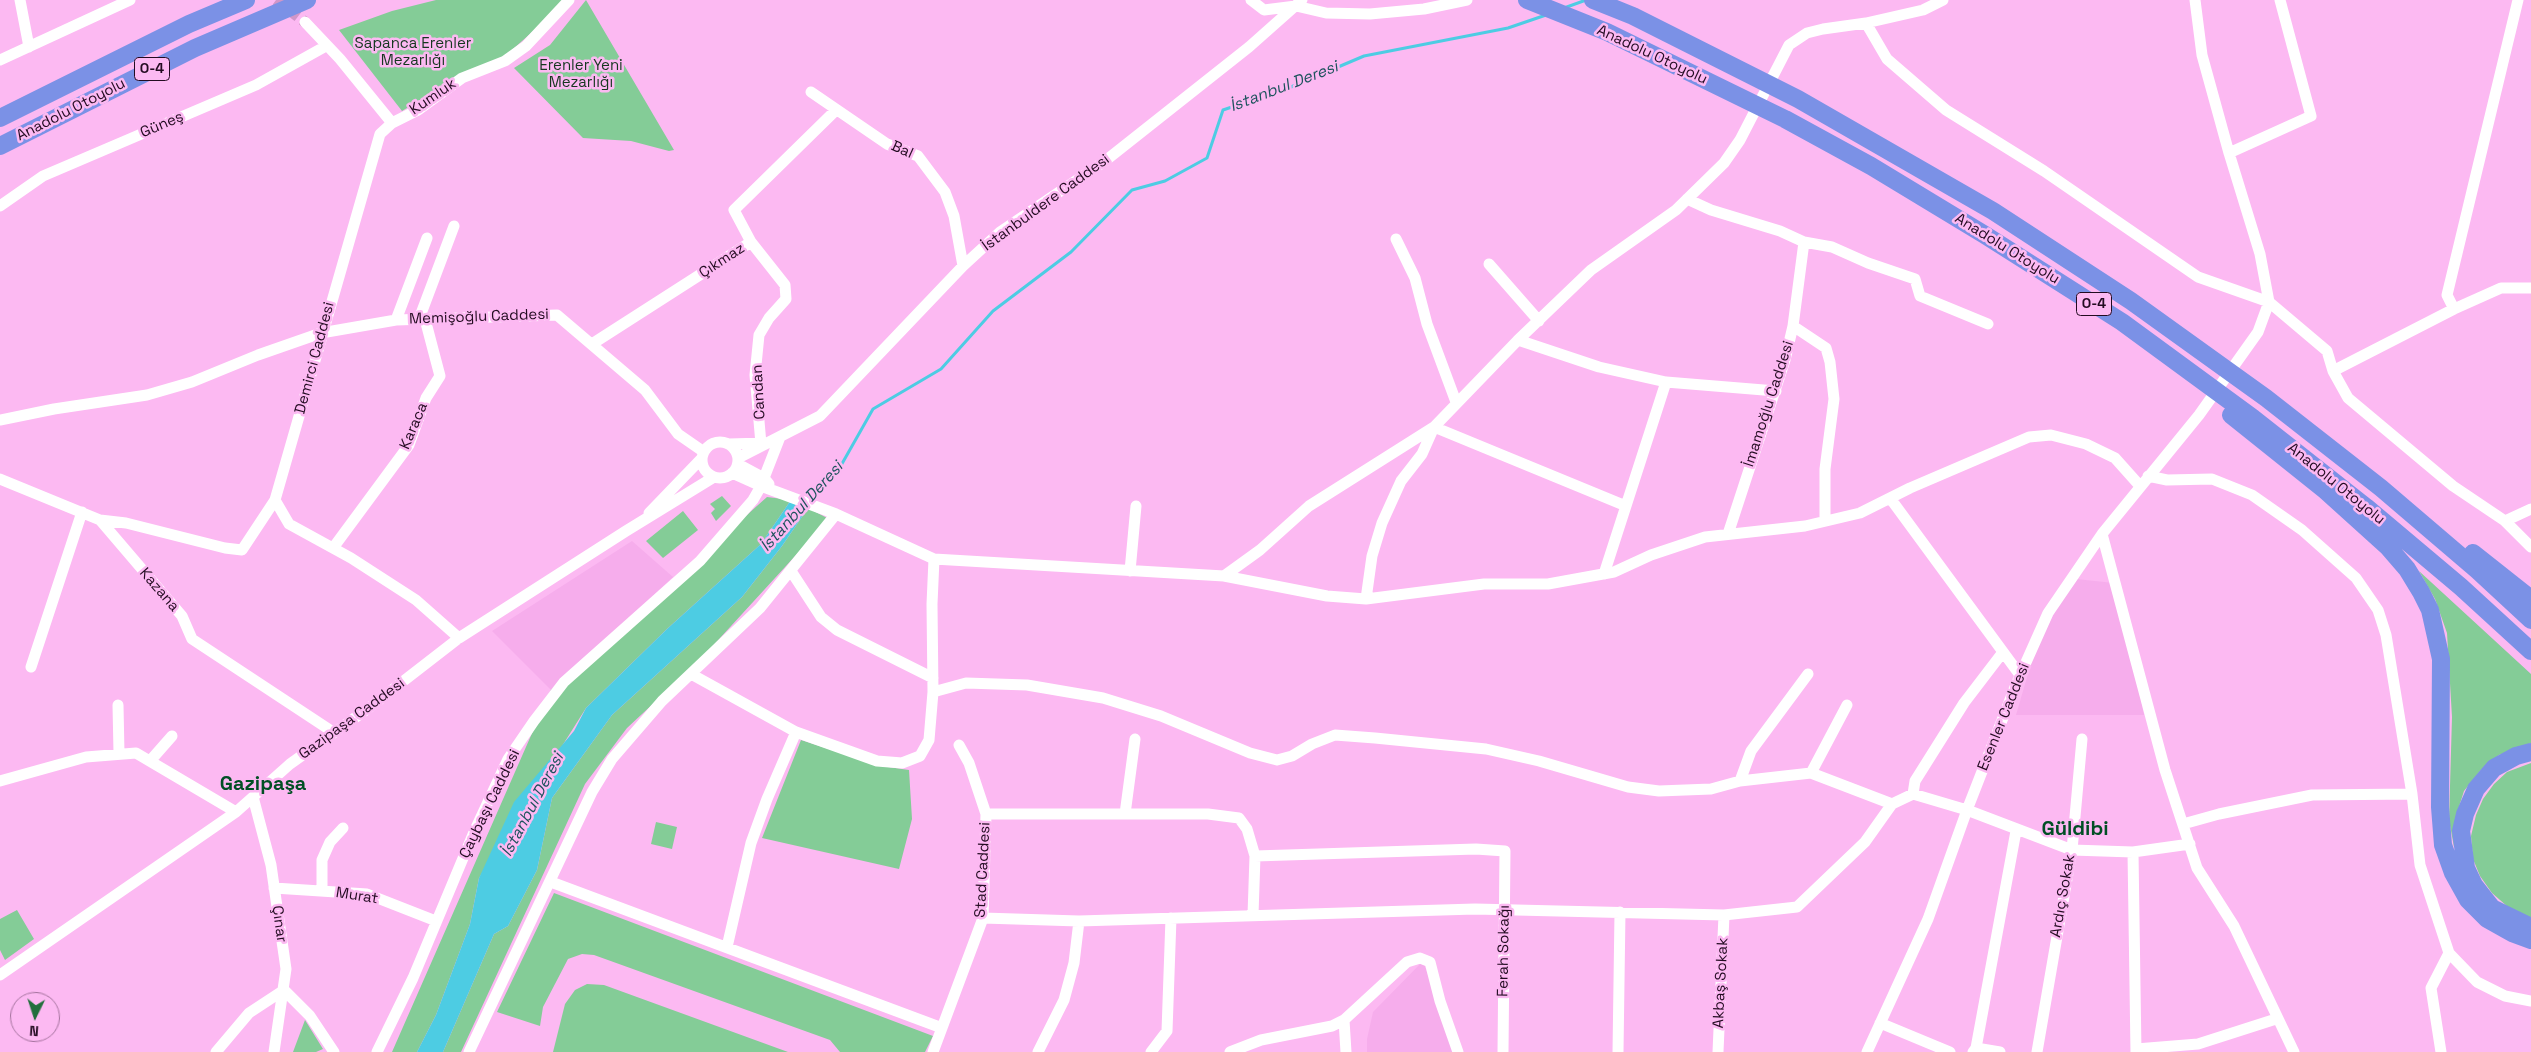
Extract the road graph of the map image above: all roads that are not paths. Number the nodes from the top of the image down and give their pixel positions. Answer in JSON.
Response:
{"nodes":[{"id":1,"x":20,"y":0,"type":"edge"},
{"id":2,"x":130,"y":0,"type":"edge"},
{"id":3,"x":246,"y":0,"type":"edge"},
{"id":4,"x":307,"y":0,"type":"edge"},
{"id":5,"x":569,"y":0,"type":"edge"},
{"id":6,"x":1251,"y":0,"type":"edge"},
{"id":7,"x":1468,"y":0,"type":"edge"},
{"id":8,"x":1527,"y":0,"type":"edge"},
{"id":9,"x":1593,"y":0,"type":"edge"},
{"id":10,"x":1943,"y":0,"type":"edge"},
{"id":11,"x":2195,"y":0,"type":"edge"},
{"id":12,"x":2280,"y":0,"type":"edge"},
{"id":13,"x":2518,"y":0,"type":"edge"},
{"id":14,"x":1299,"y":3,"type":"edge"},
{"id":15,"x":305,"y":22,"type":"tunnel mouth"},
{"id":16,"x":1866,"y":23,"type":"junction"},
{"id":17,"x":326,"y":46,"type":"junction"},
{"id":18,"x":29,"y":47,"type":"junction"},
{"id":19,"x":0,"y":60,"type":"edge"},
{"id":20,"x":811,"y":92,"type":"dead end"},
{"id":21,"x":836,"y":110,"type":"junction"},
{"id":22,"x":0,"y":118,"type":"edge"},
{"id":23,"x":392,"y":123,"type":"junction"},
{"id":24,"x":0,"y":146,"type":"edge"},
{"id":25,"x":2229,"y":153,"type":"junction"},
{"id":26,"x":1687,"y":199,"type":"junction"},
{"id":27,"x":0,"y":206,"type":"edge"},
{"id":28,"x":454,"y":226,"type":"dead end"},
{"id":29,"x":427,"y":238,"type":"dead end"},
{"id":30,"x":1396,"y":240,"type":"dead end"},
{"id":31,"x":751,"y":242,"type":"junction"},
{"id":32,"x":1804,"y":242,"type":"junction"},
{"id":33,"x":1489,"y":264,"type":"dead end"},
{"id":34,"x":962,"y":266,"type":"junction"},
{"id":35,"x":2531,"y":288,"type":"edge"},
{"id":36,"x":2269,"y":302,"type":"junction"},
{"id":37,"x":2454,"y":309,"type":"junction"},
{"id":38,"x":422,"y":319,"type":"junction"},
{"id":39,"x":396,"y":320,"type":"junction"},
{"id":40,"x":1539,"y":321,"type":"junction"},
{"id":41,"x":2122,"y":322,"type":"junction"},
{"id":42,"x":1988,"y":324,"type":"dead end"},
{"id":43,"x":1793,"y":326,"type":"junction"},
{"id":44,"x":321,"y":333,"type":"junction"},
{"id":45,"x":1518,"y":340,"type":"junction"},
{"id":46,"x":592,"y":344,"type":"junction"},
{"id":47,"x":2333,"y":372,"type":"junction"},
{"id":48,"x":1666,"y":382,"type":"junction"},
{"id":49,"x":1776,"y":391,"type":"junction"},
{"id":50,"x":1456,"y":402,"type":"junction"},
{"id":51,"x":0,"y":420,"type":"edge"},
{"id":52,"x":1434,"y":427,"type":"junction"},
{"id":53,"x":780,"y":437,"type":"junction"},
{"id":54,"x":729,"y":444,"type":"junction"},
{"id":55,"x":761,"y":444,"type":"junction"},
{"id":56,"x":706,"y":451,"type":"junction"},
{"id":57,"x":736,"y":465,"type":"junction"},
{"id":58,"x":2148,"y":476,"type":"junction"},
{"id":59,"x":714,"y":477,"type":"junction"},
{"id":60,"x":0,"y":479,"type":"edge"},
{"id":61,"x":762,"y":482,"type":"junction"},
{"id":62,"x":2140,"y":486,"type":"junction"},
{"id":63,"x":2381,"y":488,"type":"junction"},
{"id":64,"x":1890,"y":498,"type":"junction"},
{"id":65,"x":275,"y":500,"type":"junction"},
{"id":66,"x":1136,"y":506,"type":"dead end"},
{"id":67,"x":1626,"y":506,"type":"junction"},
{"id":68,"x":2531,"y":509,"type":"edge"},
{"id":69,"x":82,"y":512,"type":"junction"},
{"id":70,"x":836,"y":514,"type":"junction"},
{"id":71,"x":100,"y":520,"type":"junction"},
{"id":72,"x":1825,"y":521,"type":"junction"},
{"id":73,"x":2505,"y":521,"type":"junction"},
{"id":74,"x":638,"y":525,"type":"junction"},
{"id":75,"x":1728,"y":534,"type":"junction"},
{"id":76,"x":2102,"y":534,"type":"junction"},
{"id":77,"x":2531,"y":547,"type":"edge"},
{"id":78,"x":333,"y":548,"type":"junction"},
{"id":79,"x":934,"y":560,"type":"junction"},
{"id":80,"x":791,"y":571,"type":"junction"},
{"id":81,"x":1130,"y":571,"type":"junction"},
{"id":82,"x":1604,"y":574,"type":"junction"},
{"id":83,"x":1224,"y":576,"type":"junction"},
{"id":84,"x":1366,"y":599,"type":"junction"},
{"id":85,"x":2531,"y":599,"type":"edge"},
{"id":86,"x":2531,"y":620,"type":"edge"},
{"id":87,"x":459,"y":638,"type":"junction"},
{"id":88,"x":2531,"y":651,"type":"edge"},
{"id":89,"x":2004,"y":652,"type":"junction"},
{"id":90,"x":31,"y":667,"type":"dead end"},
{"id":91,"x":691,"y":674,"type":"junction"},
{"id":92,"x":1808,"y":674,"type":"dead end"},
{"id":93,"x":2020,"y":675,"type":"junction"},
{"id":94,"x":933,"y":678,"type":"junction"},
{"id":95,"x":933,"y":692,"type":"junction"},
{"id":96,"x":118,"y":705,"type":"dead end"},
{"id":97,"x":1847,"y":705,"type":"dead end"},
{"id":98,"x":334,"y":732,"type":"junction"},
{"id":99,"x":796,"y":732,"type":"junction"},
{"id":100,"x":172,"y":736,"type":"dead end"},
{"id":101,"x":1135,"y":739,"type":"dead end"},
{"id":102,"x":2082,"y":739,"type":"dead end"},
{"id":103,"x":959,"y":745,"type":"dead end"},
{"id":104,"x":2531,"y":752,"type":"edge"},
{"id":105,"x":120,"y":753,"type":"junction"},
{"id":106,"x":150,"y":761,"type":"junction"},
{"id":107,"x":1811,"y":774,"type":"junction"},
{"id":108,"x":0,"y":780,"type":"edge"},
{"id":109,"x":1740,"y":781,"type":"junction"},
{"id":110,"x":1913,"y":794,"type":"junction"},
{"id":111,"x":2412,"y":794,"type":"junction"},
{"id":112,"x":253,"y":797,"type":"junction"},
{"id":113,"x":1892,"y":804,"type":"junction"},
{"id":114,"x":1967,"y":810,"type":"junction"},
{"id":115,"x":236,"y":812,"type":"junction"},
{"id":116,"x":986,"y":814,"type":"junction"},
{"id":117,"x":1125,"y":814,"type":"junction"},
{"id":118,"x":2183,"y":824,"type":"junction"},
{"id":119,"x":343,"y":828,"type":"dead end"},
{"id":120,"x":2016,"y":831,"type":"junction"},
{"id":121,"x":2190,"y":844,"type":"junction"},
{"id":122,"x":2072,"y":850,"type":"junction"},
{"id":123,"x":2133,"y":852,"type":"junction"},
{"id":124,"x":1255,"y":856,"type":"junction"},
{"id":125,"x":551,"y":882,"type":"junction"},
{"id":126,"x":274,"y":888,"type":"junction"},
{"id":127,"x":322,"y":891,"type":"junction"},
{"id":128,"x":1505,"y":909,"type":"junction"},
{"id":129,"x":1620,"y":912,"type":"junction"},
{"id":130,"x":1253,"y":915,"type":"junction"},
{"id":131,"x":1724,"y":915,"type":"junction"},
{"id":132,"x":983,"y":918,"type":"junction"},
{"id":133,"x":1171,"y":918,"type":"junction"},
{"id":134,"x":436,"y":921,"type":"junction"},
{"id":135,"x":1079,"y":921,"type":"junction"},
{"id":136,"x":2531,"y":927,"type":"edge"},
{"id":137,"x":2531,"y":940,"type":"edge"},
{"id":138,"x":727,"y":947,"type":"junction"},
{"id":139,"x":2450,"y":953,"type":"junction"},
{"id":140,"x":0,"y":975,"type":"edge"},
{"id":141,"x":284,"y":990,"type":"junction"},
{"id":142,"x":2531,"y":1001,"type":"edge"},
{"id":143,"x":2276,"y":1019,"type":"junction"},
{"id":144,"x":1344,"y":1020,"type":"junction"},
{"id":145,"x":1880,"y":1023,"type":"junction"},
{"id":146,"x":942,"y":1028,"type":"junction"},
{"id":147,"x":2198,"y":1048,"type":"edge"},
{"id":148,"x":1975,"y":1050,"type":"edge"},
{"id":149,"x":2136,"y":1051,"type":"edge"},
{"id":150,"x":216,"y":1052,"type":"edge"},
{"id":151,"x":274,"y":1052,"type":"edge"},
{"id":152,"x":334,"y":1052,"type":"edge"},
{"id":153,"x":377,"y":1052,"type":"edge"},
{"id":154,"x":469,"y":1052,"type":"edge"},
{"id":155,"x":933,"y":1052,"type":"edge"},
{"id":156,"x":1038,"y":1052,"type":"edge"},
{"id":157,"x":1152,"y":1052,"type":"edge"},
{"id":158,"x":1230,"y":1052,"type":"edge"},
{"id":159,"x":1346,"y":1052,"type":"edge"},
{"id":160,"x":1458,"y":1052,"type":"edge"},
{"id":161,"x":1503,"y":1052,"type":"edge"},
{"id":162,"x":1618,"y":1052,"type":"edge"},
{"id":163,"x":1718,"y":1052,"type":"edge"},
{"id":164,"x":1867,"y":1052,"type":"edge"},
{"id":165,"x":1950,"y":1052,"type":"edge"},
{"id":166,"x":2000,"y":1052,"type":"edge"},
{"id":167,"x":2036,"y":1052,"type":"edge"},
{"id":168,"x":2294,"y":1052,"type":"edge"},
{"id":169,"x":2441,"y":1052,"type":"edge"}],
"edges":[{"from":1,"to":18,"type":"street"},
{"from":2,"to":18,"type":"street"},
{"from":3,"to":22,"type":"highway","name":"Anadolu Otoyolu","number":"O-4"},
{"from":4,"to":24,"type":"highway","name":"Anadolu Otoyolu","number":"O-4"},
{"from":5,"to":23,"type":"street","name":"Kumluk"},
{"from":6,"to":14,"type":"street"},
{"from":7,"to":14,"type":"street"},
{"from":8,"to":41,"type":"highway","name":"Anadolu Otoyolu","number":"O-4"},
{"from":9,"to":63,"type":"highway","name":"Anadolu Otoyolu","number":"O-4"},
{"from":10,"to":16,"type":"street"},
{"from":11,"to":25,"type":"street"},
{"from":12,"to":25,"type":"street"},
{"from":13,"to":37,"type":"street"},
{"from":14,"to":34,"type":"street","name":"İstanbuldere Caddesi"},
{"from":15,"to":17,"type":"street"},
{"from":16,"to":26,"type":"street"},
{"from":16,"to":36,"type":"street"},
{"from":17,"to":23,"type":"street"},
{"from":17,"to":27,"type":"street","name":"Güneş"},
{"from":18,"to":19,"type":"street"},
{"from":20,"to":21,"type":"street","name":"Bal"},
{"from":21,"to":31,"type":"street","name":"Çıkmaz"},
{"from":21,"to":34,"type":"street","name":"Bal"},
{"from":23,"to":44,"type":"street","name":"Demirci Caddesi"},
{"from":25,"to":36,"type":"street"},
{"from":26,"to":32,"type":"street"},
{"from":26,"to":40,"type":"street"},
{"from":28,"to":38,"type":"street"},
{"from":29,"to":39,"type":"street"},
{"from":30,"to":50,"type":"street"},
{"from":31,"to":46,"type":"street","name":"Çıkmaz"},
{"from":31,"to":55,"type":"street","name":"Candan"},
{"from":32,"to":42,"type":"street"},
{"from":32,"to":43,"type":"street","name":"İmamoğlu Caddesi"},
{"from":33,"to":40,"type":"street"},
{"from":34,"to":53,"type":"street","name":"İstanbuldere Caddesi"},
{"from":35,"to":37,"type":"street"},
{"from":36,"to":47,"type":"street"},
{"from":36,"to":58,"type":"street","name":"Esenler Caddesi"},
{"from":37,"to":47,"type":"street"},
{"from":38,"to":39,"type":"street","name":"Memişoğlu Caddesi"},
{"from":38,"to":46,"type":"street","name":"Memişoğlu Caddesi"},
{"from":38,"to":78,"type":"street","name":"Karaca"},
{"from":39,"to":44,"type":"street","name":"Memişoğlu Caddesi"},
{"from":40,"to":45,"type":"street"},
{"from":41,"to":88,"type":"highway","name":"Anadolu Otoyolu","number":"O-4"},
{"from":41,"to":137,"type":"highway"},
{"from":43,"to":49,"type":"street","name":"İmamoğlu Caddesi"},
{"from":43,"to":72,"type":"street"},
{"from":44,"to":51,"type":"street","name":"Memişoğlu Caddesi"},
{"from":44,"to":65,"type":"street","name":"Demirci Caddesi"},
{"from":45,"to":48,"type":"street"},
{"from":45,"to":50,"type":"street"},
{"from":46,"to":56,"type":"street","name":"Memişoğlu Caddesi"},
{"from":47,"to":73,"type":"street"},
{"from":48,"to":49,"type":"street"},
{"from":48,"to":67,"type":"street"},
{"from":49,"to":75,"type":"street","name":"İmamoğlu Caddesi"},
{"from":50,"to":52,"type":"street"},
{"from":52,"to":67,"type":"street"},
{"from":52,"to":83,"type":"street"},
{"from":52,"to":84,"type":"street"},
{"from":53,"to":55,"type":"street","name":"İstanbuldere Caddesi"},
{"from":53,"to":57,"type":"street","name":"İstanbuldere Caddesi"},
{"from":53,"to":61,"type":"street"},
{"from":54,"to":55,"type":"street","name":"İstanbuldere Caddesi"},
{"from":54,"to":56,"type":"street"},
{"from":54,"to":57,"type":"street"},
{"from":56,"to":59,"type":"street"},
{"from":56,"to":74,"type":"street","name":"Gazipaşa Caddesi"},
{"from":57,"to":59,"type":"street"},
{"from":57,"to":61,"type":"street"},
{"from":58,"to":62,"type":"street","name":"Esenler Caddesi"},
{"from":58,"to":111,"type":"street"},
{"from":59,"to":74,"type":"street","name":"Gazipaşa Caddesi"},
{"from":60,"to":69,"type":"street","name":"Kazana"},
{"from":61,"to":70,"type":"street"},
{"from":61,"to":134,"type":"street","name":"Çaybaşı Caddesi"},
{"from":62,"to":64,"type":"street"},
{"from":62,"to":76,"type":"street","name":"Esenler Caddesi"},
{"from":63,"to":85,"type":"highway"},
{"from":63,"to":86,"type":"highway","name":"Anadolu Otoyolu","number":"O-4"},
{"from":64,"to":72,"type":"street"},
{"from":64,"to":89,"type":"street"},
{"from":65,"to":71,"type":"street","name":"Demirci Caddesi"},
{"from":65,"to":78,"type":"street"},
{"from":66,"to":81,"type":"street"},
{"from":67,"to":82,"type":"street"},
{"from":68,"to":73,"type":"street"},
{"from":69,"to":71,"type":"street","name":"Kazana"},
{"from":69,"to":90,"type":"street"},
{"from":70,"to":79,"type":"street"},
{"from":70,"to":80,"type":"street"},
{"from":71,"to":98,"type":"street","name":"Kazana"},
{"from":72,"to":75,"type":"street"},
{"from":73,"to":77,"type":"street"},
{"from":74,"to":87,"type":"street","name":"Gazipaşa Caddesi"},
{"from":75,"to":82,"type":"street"},
{"from":76,"to":93,"type":"street","name":"Esenler Caddesi"},
{"from":76,"to":118,"type":"street"},
{"from":78,"to":87,"type":"street"},
{"from":79,"to":81,"type":"street"},
{"from":79,"to":94,"type":"street"},
{"from":80,"to":91,"type":"street"},
{"from":80,"to":94,"type":"street"},
{"from":81,"to":83,"type":"street"},
{"from":82,"to":84,"type":"street"},
{"from":83,"to":84,"type":"street"},
{"from":87,"to":98,"type":"street","name":"Gazipaşa Caddesi"},
{"from":89,"to":93,"type":"street"},
{"from":89,"to":110,"type":"street"},
{"from":91,"to":99,"type":"street"},
{"from":91,"to":125,"type":"street"},
{"from":92,"to":109,"type":"street"},
{"from":93,"to":114,"type":"street","name":"Esenler Caddesi"},
{"from":94,"to":95,"type":"street"},
{"from":95,"to":99,"type":"street"},
{"from":95,"to":109,"type":"street"},
{"from":96,"to":105,"type":"street"},
{"from":97,"to":107,"type":"street"},
{"from":98,"to":112,"type":"street","name":"Gazipaşa Caddesi"},
{"from":99,"to":138,"type":"street"},
{"from":100,"to":106,"type":"street"},
{"from":101,"to":117,"type":"street"},
{"from":102,"to":122,"type":"street","name":"Ardıç Sokak"},
{"from":103,"to":116,"type":"street","name":"Stad Caddesi"},
{"from":104,"to":136,"type":"highway"},
{"from":105,"to":106,"type":"street"},
{"from":105,"to":108,"type":"street"},
{"from":106,"to":115,"type":"street"},
{"from":107,"to":109,"type":"street"},
{"from":107,"to":113,"type":"street"},
{"from":110,"to":113,"type":"street"},
{"from":110,"to":114,"type":"street"},
{"from":111,"to":118,"type":"street"},
{"from":111,"to":139,"type":"street"},
{"from":112,"to":115,"type":"street","name":"Gazipaşa Caddesi"},
{"from":112,"to":126,"type":"street","name":"Çınar"},
{"from":113,"to":131,"type":"street"},
{"from":114,"to":120,"type":"street"},
{"from":114,"to":145,"type":"street","name":"Esenler Caddesi"},
{"from":115,"to":140,"type":"street","name":"Gazipaşa Caddesi"},
{"from":116,"to":117,"type":"street"},
{"from":116,"to":132,"type":"street","name":"Stad Caddesi"},
{"from":117,"to":124,"type":"street"},
{"from":118,"to":121,"type":"street"},
{"from":119,"to":127,"type":"street"},
{"from":120,"to":122,"type":"street"},
{"from":120,"to":148,"type":"street"},
{"from":121,"to":123,"type":"street"},
{"from":121,"to":143,"type":"street"},
{"from":122,"to":123,"type":"street"},
{"from":122,"to":167,"type":"street","name":"Ardıç Sokak"},
{"from":123,"to":149,"type":"street"},
{"from":124,"to":128,"type":"street","name":"Ferah Sokağı"},
{"from":124,"to":130,"type":"street"},
{"from":125,"to":138,"type":"street"},
{"from":125,"to":154,"type":"street"},
{"from":126,"to":127,"type":"street","name":"Murat"},
{"from":126,"to":141,"type":"street","name":"Çınar"},
{"from":127,"to":134,"type":"street","name":"Murat"},
{"from":128,"to":129,"type":"street"},
{"from":128,"to":130,"type":"street"},
{"from":128,"to":161,"type":"street","name":"Ferah Sokağı"},
{"from":129,"to":131,"type":"street"},
{"from":129,"to":162,"type":"street"},
{"from":130,"to":133,"type":"street"},
{"from":131,"to":163,"type":"street","name":"Akbaş Sokak"},
{"from":132,"to":135,"type":"street"},
{"from":132,"to":146,"type":"street","name":"Stad Caddesi"},
{"from":133,"to":135,"type":"street"},
{"from":133,"to":157,"type":"street"},
{"from":134,"to":153,"type":"street","name":"Çaybaşı Caddesi"},
{"from":135,"to":156,"type":"street"},
{"from":138,"to":146,"type":"street"},
{"from":139,"to":142,"type":"street"},
{"from":139,"to":169,"type":"street"},
{"from":141,"to":150,"type":"street"},
{"from":141,"to":151,"type":"street","name":"Çınar"},
{"from":141,"to":152,"type":"street"},
{"from":143,"to":147,"type":"street"},
{"from":143,"to":168,"type":"street"},
{"from":144,"to":158,"type":"street"},
{"from":144,"to":159,"type":"street"},
{"from":144,"to":160,"type":"street"},
{"from":145,"to":164,"type":"street","name":"Esenler Caddesi"},
{"from":145,"to":165,"type":"street"},
{"from":146,"to":155,"type":"street","name":"Stad Caddesi"},
{"from":147,"to":149,"type":"street"},
{"from":148,"to":166,"type":"street"}]}
